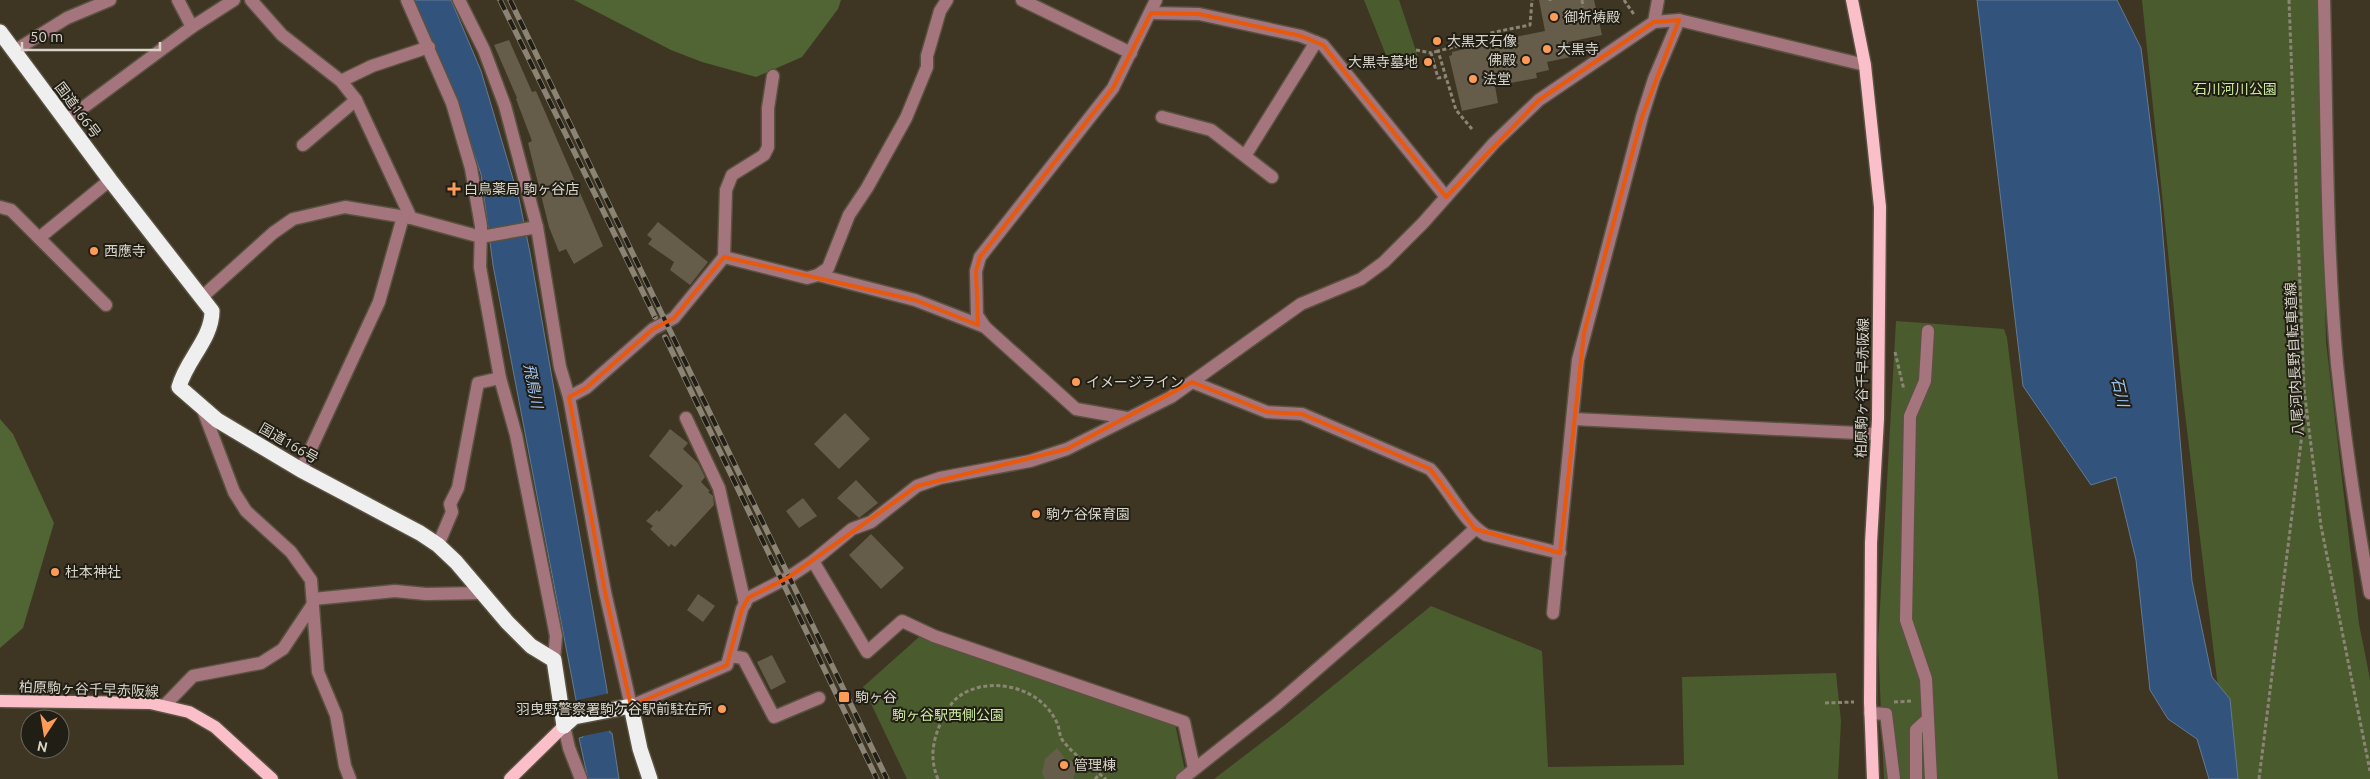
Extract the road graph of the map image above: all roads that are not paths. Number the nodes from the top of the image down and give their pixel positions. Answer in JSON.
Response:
{"nodes":[{"id":1,"x":110,"y":0,"type":"edge"},
{"id":2,"x":178,"y":0,"type":"edge"},
{"id":3,"x":234,"y":0,"type":"edge"},
{"id":4,"x":251,"y":0,"type":"edge"},
{"id":5,"x":407,"y":0,"type":"edge"},
{"id":6,"x":459,"y":0,"type":"edge"},
{"id":7,"x":947,"y":0,"type":"edge"},
{"id":8,"x":1022,"y":0,"type":"edge"},
{"id":9,"x":1156,"y":0,"type":"edge"},
{"id":10,"x":1658,"y":0,"type":"edge"},
{"id":11,"x":1852,"y":0,"type":"edge"},
{"id":12,"x":2324,"y":0,"type":"edge"},
{"id":13,"x":1151,"y":13,"type":"junction"},
{"id":14,"x":1679,"y":20,"type":"junction"},
{"id":15,"x":1654,"y":22,"type":"junction"},
{"id":16,"x":192,"y":28,"type":"junction"},
{"id":17,"x":0,"y":32,"type":"edge"},
{"id":18,"x":1316,"y":42,"type":"junction"},
{"id":19,"x":429,"y":47,"type":"junction"},
{"id":20,"x":14,"y":51,"type":"junction"},
{"id":21,"x":1131,"y":53,"type":"junction"},
{"id":22,"x":1865,"y":64,"type":"junction"},
{"id":23,"x":773,"y":76,"type":"dead end"},
{"id":24,"x":341,"y":81,"type":"junction"},
{"id":25,"x":356,"y":100,"type":"junction"},
{"id":26,"x":1162,"y":117,"type":"dead end"},
{"id":27,"x":66,"y":121,"type":"junction"},
{"id":28,"x":303,"y":145,"type":"dead end"},
{"id":29,"x":1244,"y":156,"type":"junction"},
{"id":30,"x":1272,"y":177,"type":"dead end"},
{"id":31,"x":110,"y":180,"type":"junction"},
{"id":32,"x":1446,"y":197,"type":"junction"},
{"id":33,"x":0,"y":207,"type":"edge"},
{"id":34,"x":407,"y":217,"type":"junction"},
{"id":35,"x":534,"y":228,"type":"junction"},
{"id":36,"x":483,"y":236,"type":"junction"},
{"id":37,"x":39,"y":238,"type":"junction"},
{"id":38,"x":724,"y":257,"type":"junction"},
{"id":39,"x":818,"y":275,"type":"junction"},
{"id":40,"x":202,"y":298,"type":"junction"},
{"id":41,"x":106,"y":305,"type":"dead end"},
{"id":42,"x":985,"y":327,"type":"junction"},
{"id":43,"x":1928,"y":332,"type":"dead end"},
{"id":44,"x":500,"y":378,"type":"junction"},
{"id":45,"x":1192,"y":382,"type":"junction"},
{"id":46,"x":569,"y":396,"type":"junction"},
{"id":47,"x":203,"y":410,"type":"junction"},
{"id":48,"x":686,"y":418,"type":"dead end"},
{"id":49,"x":1127,"y":418,"type":"junction"},
{"id":50,"x":1574,"y":419,"type":"junction"},
{"id":51,"x":1877,"y":434,"type":"junction"},
{"id":52,"x":301,"y":470,"type":"junction"},
{"id":53,"x":1475,"y":528,"type":"junction"},
{"id":54,"x":438,"y":546,"type":"junction"},
{"id":55,"x":1560,"y":554,"type":"junction"},
{"id":56,"x":813,"y":561,"type":"junction"},
{"id":57,"x":483,"y":593,"type":"junction"},
{"id":58,"x":2370,"y":593,"type":"edge"},
{"id":59,"x":313,"y":602,"type":"junction"},
{"id":60,"x":744,"y":604,"type":"junction"},
{"id":61,"x":1554,"y":612,"type":"dead end"},
{"id":62,"x":730,"y":656,"type":"junction"},
{"id":63,"x":554,"y":660,"type":"junction"},
{"id":64,"x":819,"y":698,"type":"dead end"},
{"id":65,"x":0,"y":701,"type":"edge"},
{"id":66,"x":164,"y":706,"type":"junction"},
{"id":67,"x":623,"y":707,"type":"junction"},
{"id":68,"x":1870,"y":713,"type":"junction"},
{"id":69,"x":1928,"y":719,"type":"junction"},
{"id":70,"x":569,"y":721,"type":"junction"},
{"id":71,"x":1194,"y":768,"type":"junction"},
{"id":72,"x":272,"y":779,"type":"edge"},
{"id":73,"x":350,"y":779,"type":"edge"},
{"id":74,"x":510,"y":779,"type":"edge"},
{"id":75,"x":581,"y":779,"type":"edge"},
{"id":76,"x":650,"y":779,"type":"edge"},
{"id":77,"x":1182,"y":779,"type":"edge"},
{"id":78,"x":1873,"y":779,"type":"edge"},
{"id":79,"x":1894,"y":779,"type":"edge"},
{"id":80,"x":1916,"y":779,"type":"edge"},
{"id":81,"x":1931,"y":779,"type":"edge"}],
"edges":[{"from":1,"to":20,"type":"street"},
{"from":2,"to":16,"type":"street"},
{"from":3,"to":16,"type":"street"},
{"from":4,"to":24,"type":"street"},
{"from":5,"to":19,"type":"street"},
{"from":6,"to":35,"type":"street"},
{"from":7,"to":39,"type":"street"},
{"from":8,"to":21,"type":"street"},
{"from":9,"to":13,"type":"street"},
{"from":10,"to":15,"type":"street"},
{"from":11,"to":22,"type":"main road","name":"柏原駒ヶ谷千早赤阪線"},
{"from":12,"to":58,"type":"street"},
{"from":13,"to":18,"type":"street"},
{"from":13,"to":21,"type":"street"},
{"from":14,"to":15,"type":"street"},
{"from":14,"to":22,"type":"street"},
{"from":14,"to":50,"type":"street"},
{"from":15,"to":32,"type":"street"},
{"from":16,"to":27,"type":"street"},
{"from":17,"to":20,"type":"highway","name":"国道166号"},
{"from":18,"to":29,"type":"street"},
{"from":18,"to":32,"type":"street"},
{"from":19,"to":24,"type":"street"},
{"from":19,"to":36,"type":"street"},
{"from":20,"to":27,"type":"highway","name":"国道166号"},
{"from":21,"to":42,"type":"street"},
{"from":22,"to":51,"type":"main road","name":"柏原駒ヶ谷千早赤阪線"},
{"from":23,"to":38,"type":"street"},
{"from":24,"to":25,"type":"street"},
{"from":25,"to":28,"type":"street"},
{"from":25,"to":34,"type":"street"},
{"from":26,"to":29,"type":"street"},
{"from":27,"to":31,"type":"highway","name":"国道166号"},
{"from":29,"to":30,"type":"street"},
{"from":31,"to":37,"type":"street"},
{"from":31,"to":40,"type":"highway","name":"国道166号"},
{"from":32,"to":45,"type":"street"},
{"from":33,"to":37,"type":"street"},
{"from":34,"to":36,"type":"street"},
{"from":34,"to":40,"type":"street"},
{"from":34,"to":52,"type":"street"},
{"from":35,"to":36,"type":"street"},
{"from":35,"to":46,"type":"street"},
{"from":36,"to":44,"type":"street"},
{"from":37,"to":41,"type":"street"},
{"from":38,"to":39,"type":"street"},
{"from":38,"to":46,"type":"street"},
{"from":39,"to":42,"type":"street"},
{"from":40,"to":47,"type":"highway","name":"国道166号"},
{"from":42,"to":49,"type":"street"},
{"from":43,"to":69,"type":"street"},
{"from":44,"to":54,"type":"street"},
{"from":44,"to":63,"type":"street"},
{"from":45,"to":49,"type":"street"},
{"from":45,"to":53,"type":"street"},
{"from":46,"to":67,"type":"street"},
{"from":47,"to":52,"type":"highway","name":"国道166号"},
{"from":47,"to":59,"type":"street"},
{"from":48,"to":60,"type":"street"},
{"from":49,"to":56,"type":"street"},
{"from":50,"to":51,"type":"street"},
{"from":50,"to":55,"type":"street"},
{"from":51,"to":68,"type":"main road","name":"柏原駒ヶ谷千早赤阪線"},
{"from":52,"to":54,"type":"highway","name":"国道166号"},
{"from":53,"to":55,"type":"street"},
{"from":53,"to":71,"type":"street"},
{"from":54,"to":57,"type":"highway","name":"国道166号"},
{"from":55,"to":61,"type":"street"},
{"from":56,"to":60,"type":"street"},
{"from":56,"to":71,"type":"street"},
{"from":57,"to":59,"type":"street"},
{"from":57,"to":63,"type":"highway","name":"国道166号"},
{"from":59,"to":66,"type":"street"},
{"from":59,"to":73,"type":"street"},
{"from":60,"to":62,"type":"street"},
{"from":62,"to":64,"type":"street"},
{"from":62,"to":67,"type":"street"},
{"from":63,"to":70,"type":"highway"},
{"from":65,"to":66,"type":"main road","name":"柏原駒ヶ谷千早赤阪線"},
{"from":66,"to":72,"type":"main road","name":"柏原駒ヶ谷千早赤阪線"},
{"from":67,"to":70,"type":"highway"},
{"from":67,"to":76,"type":"highway"},
{"from":68,"to":78,"type":"main road","name":"柏原駒ヶ谷千早赤阪線"},
{"from":68,"to":79,"type":"street"},
{"from":69,"to":80,"type":"street"},
{"from":69,"to":81,"type":"street"},
{"from":70,"to":74,"type":"main road"},
{"from":70,"to":75,"type":"street"},
{"from":71,"to":77,"type":"street"}]}
